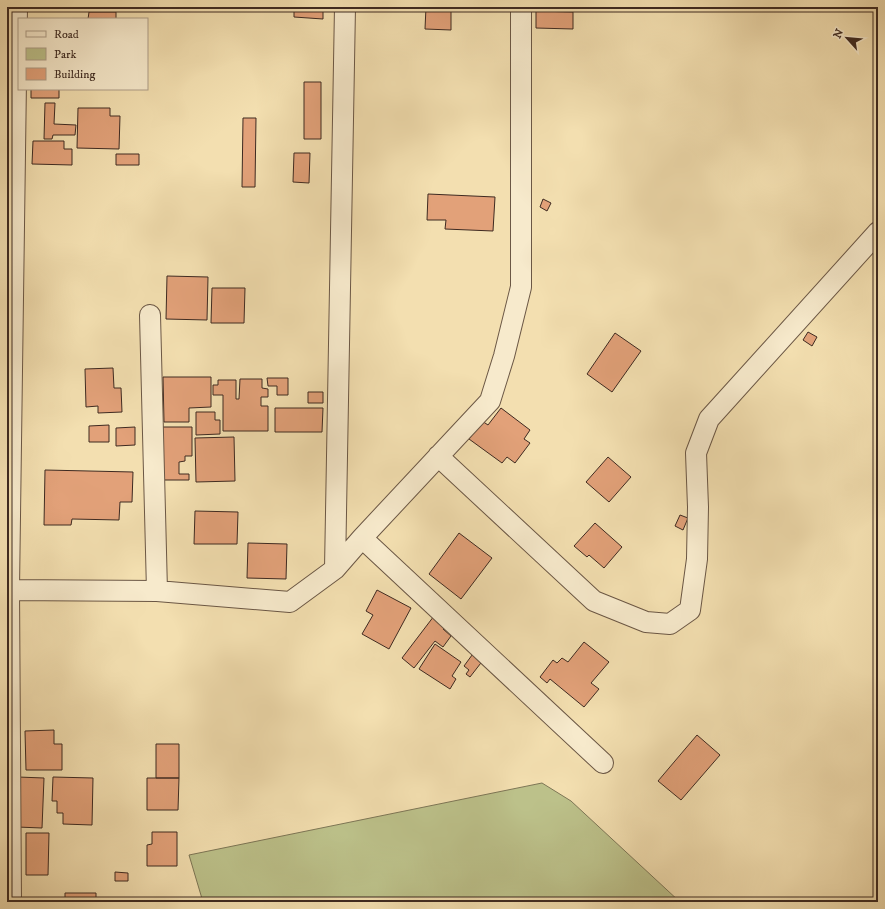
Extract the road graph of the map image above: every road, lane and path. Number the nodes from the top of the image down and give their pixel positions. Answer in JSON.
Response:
{"nodes":[{"id":1,"x":17,"y":7,"type":"edge"},
{"id":2,"x":345,"y":7,"type":"edge"},
{"id":3,"x":521,"y":7,"type":"edge"},
{"id":4,"x":878,"y":232,"type":"edge"},
{"id":5,"x":150,"y":315,"type":"dead end"},
{"id":6,"x":438,"y":456,"type":"junction"},
{"id":7,"x":362,"y":538,"type":"junction"},
{"id":8,"x":335,"y":569,"type":"junction"},
{"id":9,"x":8,"y":589,"type":"edge"},
{"id":10,"x":156,"y":591,"type":"junction"},
{"id":11,"x":602,"y":763,"type":"dead end"},
{"id":12,"x":11,"y":902,"type":"edge"}],
"edges":[{"from":1,"to":9,"type":"street"},
{"from":2,"to":8,"type":"street"},
{"from":3,"to":6,"type":"street"},
{"from":4,"to":6,"type":"street"},
{"from":5,"to":10,"type":"street"},
{"from":6,"to":7,"type":"street"},
{"from":7,"to":8,"type":"street"},
{"from":7,"to":11,"type":"street"},
{"from":8,"to":10,"type":"street"},
{"from":9,"to":10,"type":"street"},
{"from":9,"to":12,"type":"street"}]}
